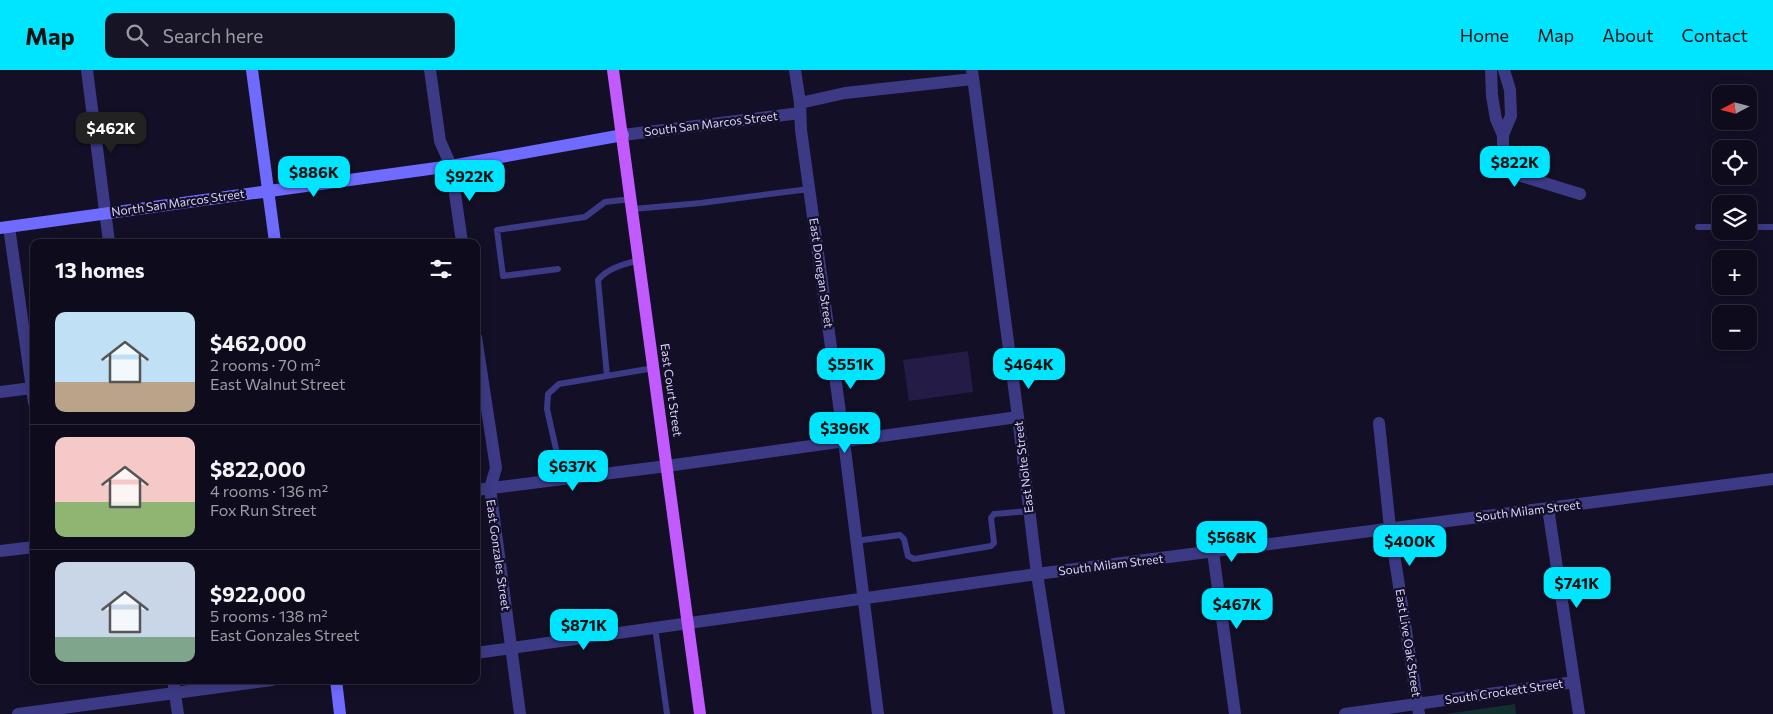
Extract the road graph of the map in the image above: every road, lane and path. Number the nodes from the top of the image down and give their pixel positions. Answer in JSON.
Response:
{"nodes":[{"id":1,"x":87,"y":70,"type":"edge"},
{"id":2,"x":252,"y":70,"type":"edge"},
{"id":3,"x":430,"y":70,"type":"edge"},
{"id":4,"x":614,"y":70,"type":"edge"},
{"id":5,"x":795,"y":70,"type":"edge"},
{"id":6,"x":1491,"y":70,"type":"edge"},
{"id":7,"x":1504,"y":70,"type":"edge"},
{"id":8,"x":973,"y":74,"type":"edge"},
{"id":9,"x":800,"y":108,"type":"junction"},
{"id":10,"x":623,"y":135,"type":"junction"},
{"id":11,"x":1503,"y":136,"type":"junction"},
{"id":12,"x":451,"y":166,"type":"junction"},
{"id":13,"x":809,"y":189,"type":"junction"},
{"id":14,"x":268,"y":191,"type":"junction"},
{"id":15,"x":1580,"y":194,"type":"dead end"},
{"id":16,"x":632,"y":204,"type":"junction"},
{"id":17,"x":105,"y":213,"type":"junction"},
{"id":18,"x":4,"y":227,"type":"edge"},
{"id":19,"x":1698,"y":227,"type":"dead end"},
{"id":20,"x":1712,"y":227,"type":"edge"},
{"id":21,"x":1757,"y":227,"type":"edge"},
{"id":22,"x":1773,"y":227,"type":"edge"},
{"id":23,"x":109,"y":239,"type":"edge"},
{"id":24,"x":275,"y":239,"type":"edge"},
{"id":25,"x":462,"y":239,"type":"edge"},
{"id":26,"x":639,"y":260,"type":"junction"},
{"id":27,"x":558,"y":268,"type":"dead end"},
{"id":28,"x":480,"y":364,"type":"edge"},
{"id":29,"x":654,"y":368,"type":"junction"},
{"id":30,"x":30,"y":376,"type":"edge"},
{"id":31,"x":607,"y":376,"type":"junction"},
{"id":32,"x":30,"y":388,"type":"edge"},
{"id":33,"x":0,"y":392,"type":"edge"},
{"id":34,"x":1018,"y":417,"type":"junction"},
{"id":35,"x":1379,"y":423,"type":"dead end"},
{"id":36,"x":844,"y":441,"type":"junction"},
{"id":37,"x":667,"y":466,"type":"junction"},
{"id":38,"x":1773,"y":479,"type":"edge"},
{"id":39,"x":560,"y":480,"type":"junction"},
{"id":40,"x":490,"y":488,"type":"junction"},
{"id":41,"x":480,"y":489,"type":"edge"},
{"id":42,"x":1548,"y":508,"type":"junction"},
{"id":43,"x":1029,"y":511,"type":"junction"},
{"id":44,"x":1390,"y":528,"type":"junction"},
{"id":45,"x":856,"y":541,"type":"junction"},
{"id":46,"x":30,"y":547,"type":"edge"},
{"id":47,"x":0,"y":551,"type":"edge"},
{"id":48,"x":1213,"y":552,"type":"junction"},
{"id":49,"x":1037,"y":574,"type":"junction"},
{"id":50,"x":862,"y":598,"type":"junction"},
{"id":51,"x":687,"y":622,"type":"junction"},
{"id":52,"x":654,"y":627,"type":"junction"},
{"id":53,"x":511,"y":648,"type":"junction"},
{"id":54,"x":480,"y":652,"type":"edge"},
{"id":55,"x":1574,"y":682,"type":"junction"},
{"id":56,"x":174,"y":684,"type":"edge"},
{"id":57,"x":244,"y":684,"type":"edge"},
{"id":58,"x":336,"y":684,"type":"edge"},
{"id":59,"x":175,"y":694,"type":"junction"},
{"id":60,"x":1419,"y":709,"type":"edge"},
{"id":61,"x":18,"y":714,"type":"edge"},
{"id":62,"x":178,"y":714,"type":"edge"},
{"id":63,"x":340,"y":714,"type":"edge"},
{"id":64,"x":520,"y":714,"type":"edge"},
{"id":65,"x":667,"y":714,"type":"edge"},
{"id":66,"x":700,"y":714,"type":"edge"},
{"id":67,"x":878,"y":714,"type":"edge"},
{"id":68,"x":1059,"y":714,"type":"edge"},
{"id":69,"x":1235,"y":714,"type":"edge"},
{"id":70,"x":1345,"y":714,"type":"edge"},
{"id":71,"x":1579,"y":714,"type":"edge"}],
"edges":[{"from":1,"to":17,"type":"street"},
{"from":2,"to":14,"type":"street"},
{"from":3,"to":12,"type":"street"},
{"from":4,"to":10,"type":"main road","name":"East Court Street"},
{"from":5,"to":9,"type":"street","name":"East Donegan Street"},
{"from":6,"to":11,"type":"street"},
{"from":7,"to":11,"type":"street"},
{"from":8,"to":9,"type":"street","name":"South San Marcos Street"},
{"from":8,"to":34,"type":"street","name":"East Nolte Street"},
{"from":9,"to":10,"type":"street","name":"South San Marcos Street"},
{"from":9,"to":13,"type":"street","name":"East Donegan Street"},
{"from":10,"to":12,"type":"street","name":"North San Marcos Street"},
{"from":10,"to":16,"type":"main road","name":"East Court Street"},
{"from":11,"to":15,"type":"street"},
{"from":12,"to":14,"type":"street","name":"North San Marcos Street"},
{"from":12,"to":25,"type":"street"},
{"from":13,"to":16,"type":"lane"},
{"from":13,"to":36,"type":"street","name":"East Donegan Street"},
{"from":14,"to":17,"type":"street","name":"North San Marcos Street"},
{"from":14,"to":24,"type":"street"},
{"from":16,"to":26,"type":"main road","name":"East Court Street"},
{"from":16,"to":27,"type":"lane"},
{"from":17,"to":18,"type":"street","name":"North San Marcos Street"},
{"from":17,"to":23,"type":"street"},
{"from":18,"to":30,"type":"street"},
{"from":19,"to":20,"type":"lane"},
{"from":21,"to":22,"type":"lane"},
{"from":26,"to":29,"type":"main road","name":"East Court Street"},
{"from":26,"to":31,"type":"lane"},
{"from":28,"to":40,"type":"street","name":"East Gonzales Street"},
{"from":29,"to":31,"type":"lane"},
{"from":29,"to":37,"type":"main road","name":"East Court Street"},
{"from":31,"to":39,"type":"lane"},
{"from":32,"to":33,"type":"street"},
{"from":34,"to":36,"type":"street"},
{"from":34,"to":43,"type":"street","name":"East Nolte Street"},
{"from":35,"to":44,"type":"street","name":"East Live Oak Street"},
{"from":36,"to":37,"type":"street"},
{"from":36,"to":45,"type":"street","name":"East Donegan Street"},
{"from":37,"to":39,"type":"street"},
{"from":37,"to":51,"type":"main road","name":"East Court Street"},
{"from":38,"to":42,"type":"street","name":"South Milam Street"},
{"from":39,"to":40,"type":"street"},
{"from":40,"to":41,"type":"street"},
{"from":40,"to":53,"type":"street","name":"East Gonzales Street"},
{"from":42,"to":44,"type":"street","name":"South Milam Street"},
{"from":42,"to":55,"type":"street"},
{"from":43,"to":45,"type":"lane"},
{"from":43,"to":49,"type":"street","name":"East Nolte Street"},
{"from":44,"to":48,"type":"street","name":"South Milam Street"},
{"from":44,"to":60,"type":"street","name":"East Live Oak Street"},
{"from":45,"to":50,"type":"street","name":"East Donegan Street"},
{"from":46,"to":47,"type":"street"},
{"from":48,"to":49,"type":"street","name":"South Milam Street"},
{"from":48,"to":69,"type":"street"},
{"from":49,"to":50,"type":"street","name":"South Milam Street"},
{"from":49,"to":68,"type":"street","name":"East Nolte Street"},
{"from":50,"to":51,"type":"street","name":"South Milam Street"},
{"from":50,"to":67,"type":"street","name":"East Donegan Street"},
{"from":51,"to":52,"type":"street","name":"South Milam Street"},
{"from":51,"to":66,"type":"main road","name":"East Court Street"},
{"from":52,"to":53,"type":"street","name":"South Milam Street"},
{"from":52,"to":65,"type":"lane"},
{"from":53,"to":54,"type":"street","name":"South Milam Street"},
{"from":53,"to":64,"type":"street","name":"East Gonzales Street"},
{"from":55,"to":60,"type":"street","name":"South Crockett Street"},
{"from":55,"to":71,"type":"street"},
{"from":56,"to":59,"type":"street"},
{"from":57,"to":59,"type":"street"},
{"from":58,"to":63,"type":"street"},
{"from":59,"to":61,"type":"street"},
{"from":59,"to":62,"type":"street"},
{"from":60,"to":70,"type":"street","name":"South Crockett Street"}]}
